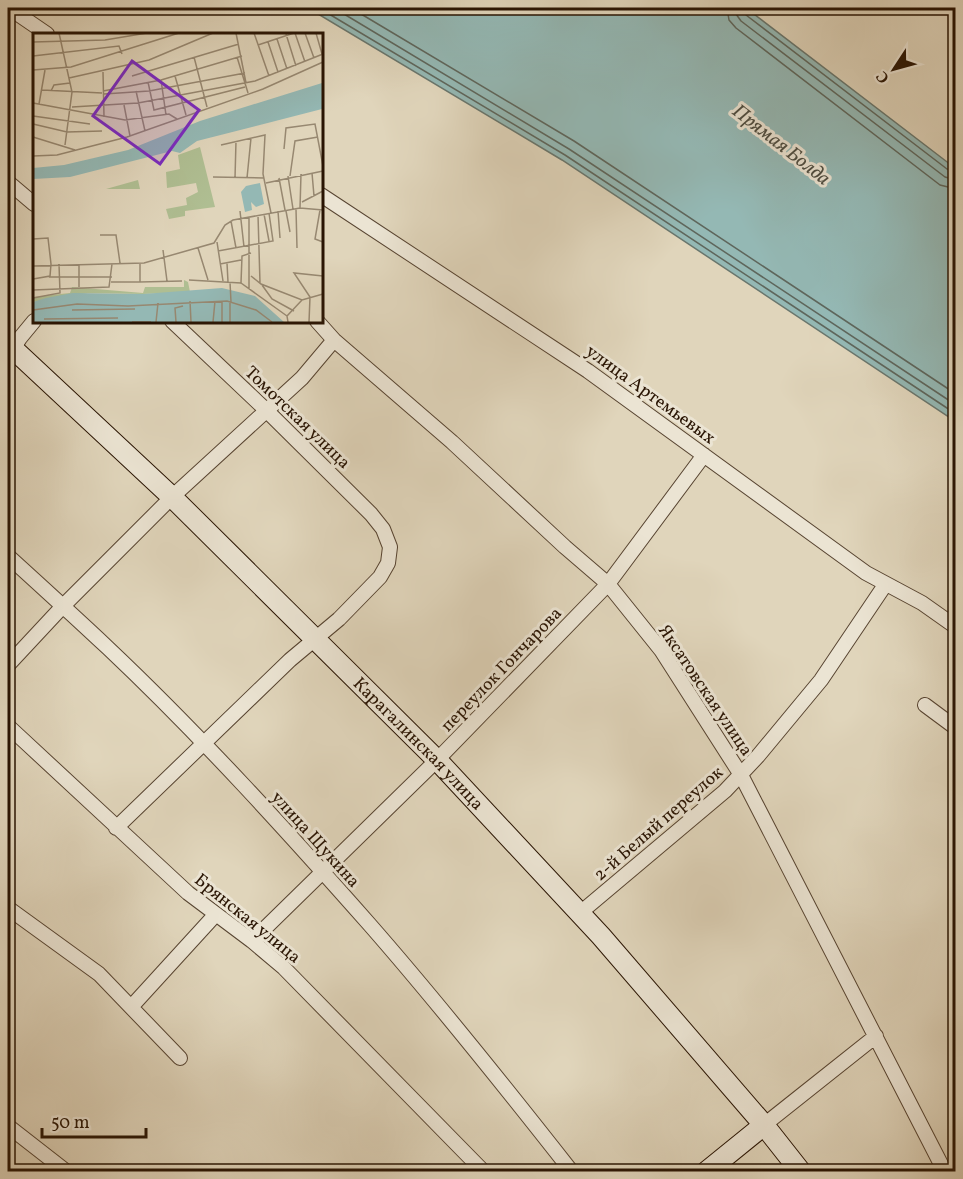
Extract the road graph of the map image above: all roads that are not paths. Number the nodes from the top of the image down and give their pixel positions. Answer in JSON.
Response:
{"nodes":[{"id":1,"x":9,"y":8,"type":"edge"},
{"id":2,"x":46,"y":33,"type":"edge"},
{"id":3,"x":8,"y":182,"type":"edge"},
{"id":4,"x":322,"y":196,"type":"edge"},
{"id":5,"x":33,"y":203,"type":"edge"},
{"id":6,"x":33,"y":322,"type":"edge"},
{"id":7,"x":173,"y":322,"type":"edge"},
{"id":8,"x":318,"y":322,"type":"edge"},
{"id":9,"x":334,"y":339,"type":"junction"},
{"id":10,"x":9,"y":351,"type":"edge"},
{"id":11,"x":267,"y":411,"type":"junction"},
{"id":12,"x":704,"y":455,"type":"junction"},
{"id":13,"x":172,"y":497,"type":"junction"},
{"id":14,"x":8,"y":556,"type":"edge"},
{"id":15,"x":608,"y":584,"type":"junction"},
{"id":16,"x":885,"y":585,"type":"junction"},
{"id":17,"x":63,"y":606,"type":"junction"},
{"id":18,"x":956,"y":627,"type":"edge"},
{"id":19,"x":315,"y":639,"type":"junction"},
{"id":20,"x":8,"y":665,"type":"edge"},
{"id":21,"x":925,"y":705,"type":"dead end"},
{"id":22,"x":8,"y":726,"type":"edge"},
{"id":23,"x":956,"y":728,"type":"edge"},
{"id":24,"x":203,"y":744,"type":"junction"},
{"id":25,"x":437,"y":760,"type":"junction"},
{"id":26,"x":741,"y":776,"type":"junction"},
{"id":27,"x":116,"y":828,"type":"junction"},
{"id":28,"x":323,"y":874,"type":"junction"},
{"id":29,"x":8,"y":908,"type":"edge"},
{"id":30,"x":580,"y":913,"type":"junction"},
{"id":31,"x":216,"y":914,"type":"junction"},
{"id":32,"x":252,"y":941,"type":"junction"},
{"id":33,"x":132,"y":1006,"type":"junction"},
{"id":34,"x":876,"y":1036,"type":"junction"},
{"id":35,"x":180,"y":1058,"type":"dead end"},
{"id":36,"x":8,"y":1125,"type":"edge"},
{"id":37,"x":764,"y":1125,"type":"junction"},
{"id":38,"x":67,"y":1172,"type":"edge"},
{"id":39,"x":484,"y":1172,"type":"edge"},
{"id":40,"x":572,"y":1172,"type":"edge"},
{"id":41,"x":706,"y":1172,"type":"edge"},
{"id":42,"x":801,"y":1172,"type":"edge"},
{"id":43,"x":945,"y":1172,"type":"edge"}],
"edges":[{"from":1,"to":2,"type":"street"},
{"from":3,"to":5,"type":"street"},
{"from":4,"to":12,"type":"street","name":"улица Артемьевых"},
{"from":6,"to":10,"type":"street"},
{"from":7,"to":11,"type":"street","name":"Томотская улица"},
{"from":8,"to":9,"type":"street","name":"Яксатовская улица"},
{"from":9,"to":11,"type":"street"},
{"from":9,"to":15,"type":"street","name":"Яксатовская улица"},
{"from":10,"to":13,"type":"street","name":"Карагалинская улица"},
{"from":11,"to":13,"type":"street"},
{"from":11,"to":19,"type":"street","name":"Томотская улица"},
{"from":12,"to":15,"type":"street","name":"переулок Гончарова"},
{"from":12,"to":16,"type":"street","name":"улица Артемьевых"},
{"from":13,"to":17,"type":"street"},
{"from":13,"to":19,"type":"street","name":"Карагалинская улица"},
{"from":14,"to":17,"type":"street","name":"улица Щукина"},
{"from":15,"to":25,"type":"street","name":"переулок Гончарова"},
{"from":15,"to":26,"type":"street","name":"Яксатовская улица"},
{"from":16,"to":18,"type":"street","name":"улица Артемьевых"},
{"from":16,"to":26,"type":"street","name":"2-й Белый переулок"},
{"from":17,"to":20,"type":"street"},
{"from":17,"to":24,"type":"street","name":"улица Щукина"},
{"from":19,"to":24,"type":"street"},
{"from":19,"to":25,"type":"street","name":"Карагалинская улица"},
{"from":21,"to":23,"type":"street"},
{"from":22,"to":27,"type":"street","name":"Брянская улица"},
{"from":24,"to":27,"type":"street"},
{"from":24,"to":28,"type":"street","name":"улица Щукина"},
{"from":25,"to":28,"type":"street","name":"переулок Гончарова"},
{"from":25,"to":30,"type":"street","name":"Карагалинская улица"},
{"from":26,"to":30,"type":"street","name":"2-й Белый переулок"},
{"from":26,"to":34,"type":"street","name":"Яксатовская улица"},
{"from":27,"to":31,"type":"street","name":"Брянская улица"},
{"from":28,"to":32,"type":"street","name":"переулок Гончарова"},
{"from":28,"to":40,"type":"street","name":"улица Щукина"},
{"from":29,"to":33,"type":"street"},
{"from":30,"to":37,"type":"street","name":"Карагалинская улица"},
{"from":31,"to":32,"type":"street","name":"Брянская улица"},
{"from":31,"to":33,"type":"street"},
{"from":32,"to":39,"type":"street","name":"Брянская улица"},
{"from":33,"to":35,"type":"street"},
{"from":34,"to":37,"type":"street"},
{"from":34,"to":43,"type":"street","name":"Яксатовская улица"},
{"from":36,"to":38,"type":"street"},
{"from":37,"to":41,"type":"street"},
{"from":37,"to":42,"type":"street","name":"Карагалинская улица"}]}
